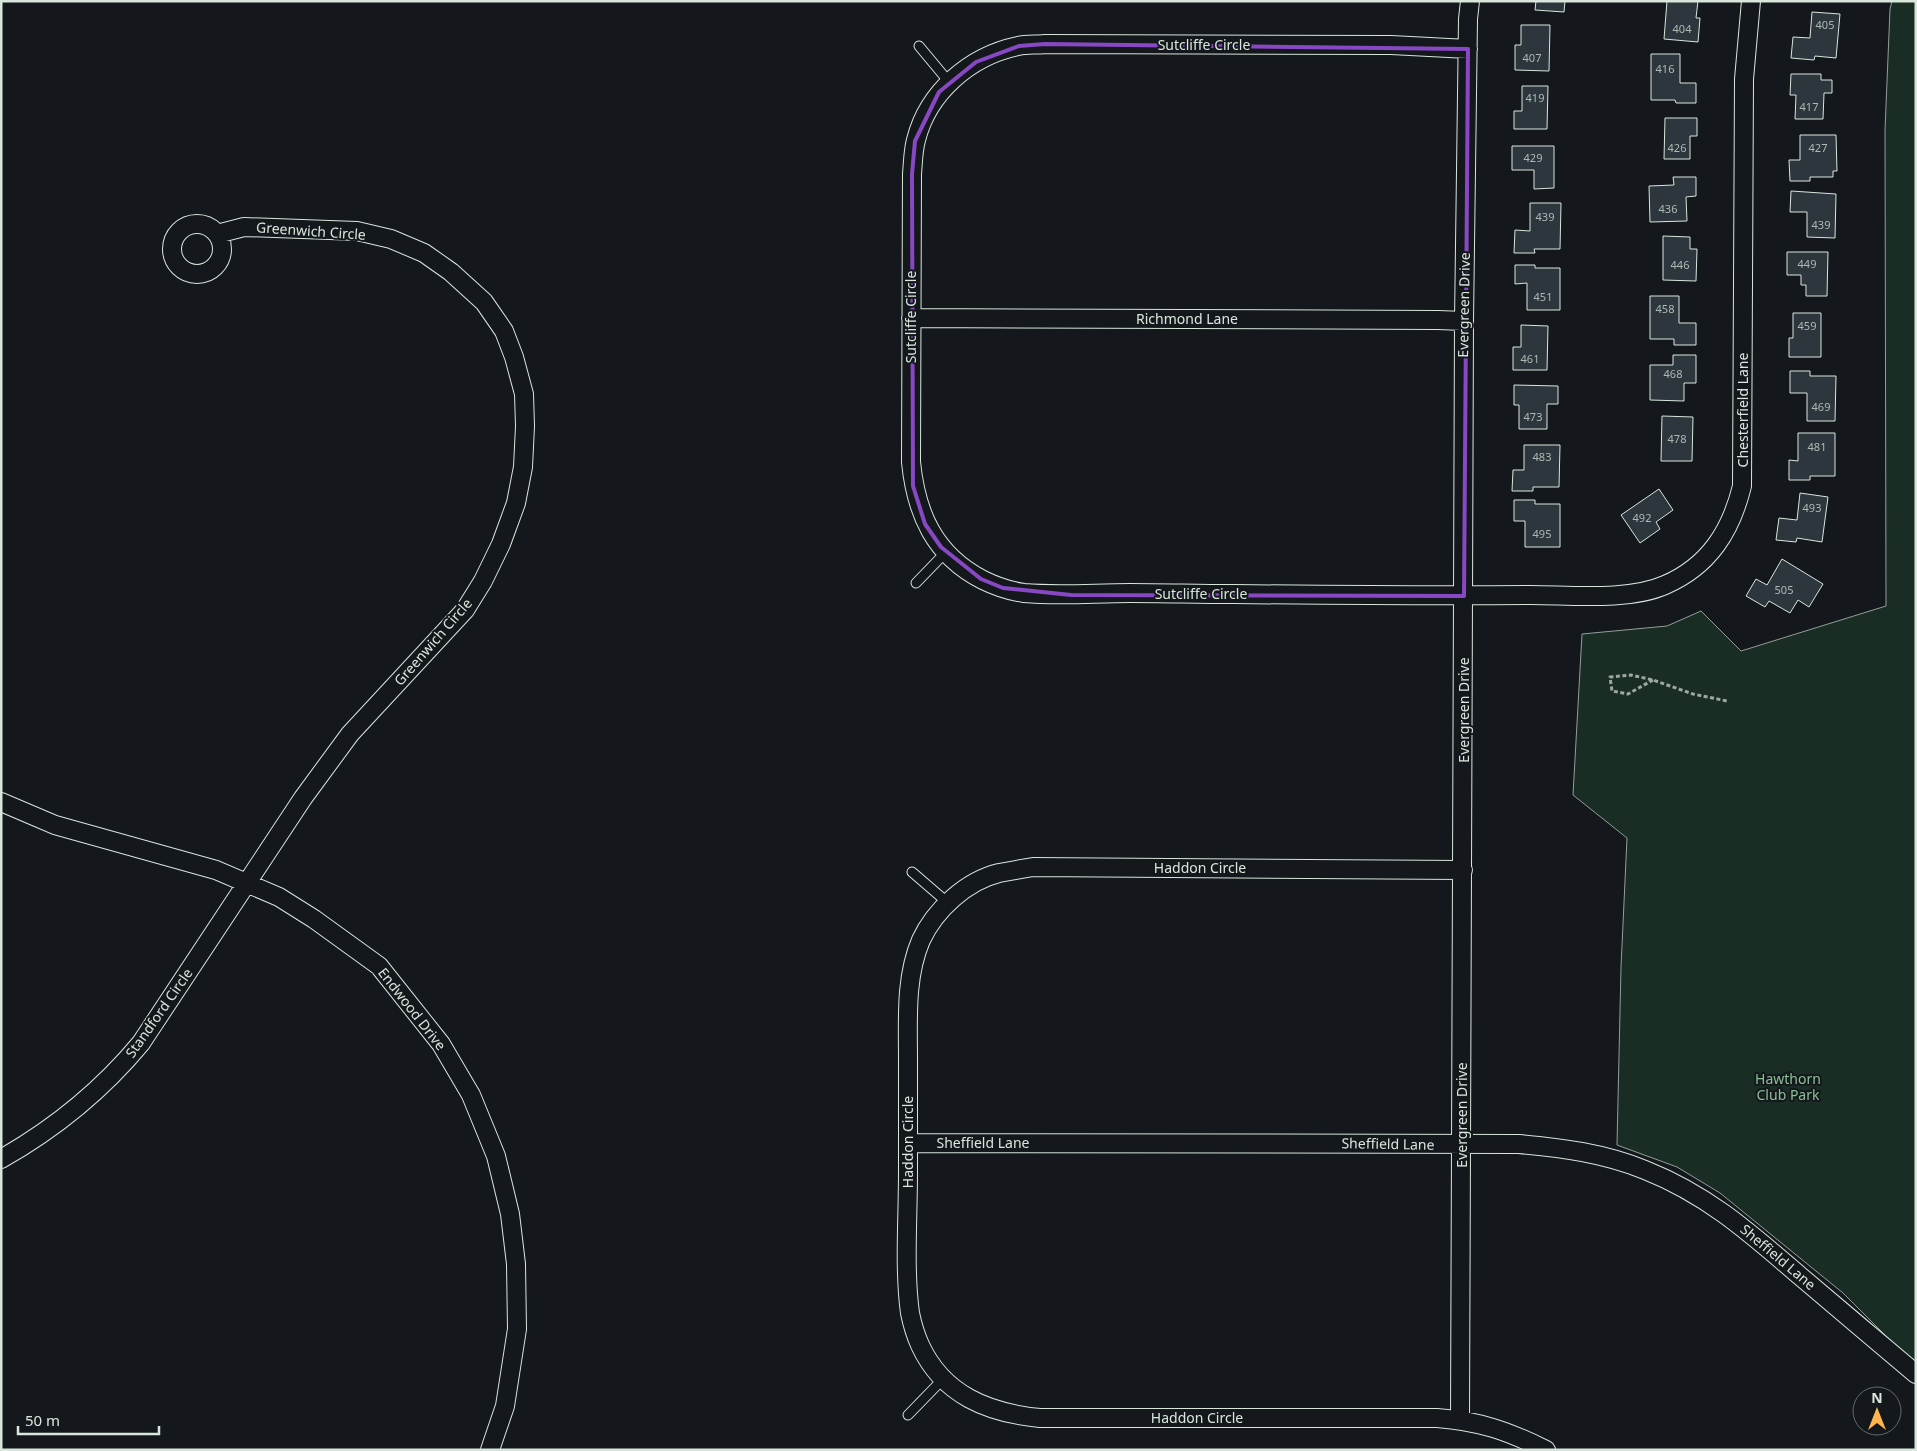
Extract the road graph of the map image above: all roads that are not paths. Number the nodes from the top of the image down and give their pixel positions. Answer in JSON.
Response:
{"nodes":[{"id":1,"x":1470,"y":1,"type":"edge"},
{"id":2,"x":1751,"y":1,"type":"edge"},
{"id":3,"x":919,"y":46,"type":"dead end"},
{"id":4,"x":1468,"y":49,"type":"junction"},
{"id":5,"x":949,"y":82,"type":"junction"},
{"id":6,"x":217,"y":234,"type":"dead end"},
{"id":7,"x":911,"y":318,"type":"junction"},
{"id":8,"x":1464,"y":321,"type":"junction"},
{"id":9,"x":946,"y":552,"type":"junction"},
{"id":10,"x":916,"y":583,"type":"dead end"},
{"id":11,"x":1464,"y":596,"type":"junction"},
{"id":12,"x":1,"y":802,"type":"edge"},
{"id":13,"x":1463,"y":870,"type":"junction"},
{"id":14,"x":912,"y":872,"type":"dead end"},
{"id":15,"x":247,"y":883,"type":"junction"},
{"id":16,"x":948,"y":903,"type":"junction"},
{"id":17,"x":908,"y":1143,"type":"junction"},
{"id":18,"x":1462,"y":1145,"type":"junction"},
{"id":19,"x":1,"y":1158,"type":"edge"},
{"id":20,"x":1916,"y":1374,"type":"edge"},
{"id":21,"x":943,"y":1379,"type":"junction"},
{"id":22,"x":908,"y":1415,"type":"dead end"},
{"id":23,"x":1460,"y":1420,"type":"junction"},
{"id":24,"x":490,"y":1450,"type":"edge"},
{"id":25,"x":1546,"y":1450,"type":"edge"}],
"edges":[{"from":1,"to":4,"type":"street","name":"Evergreen Drive"},
{"from":2,"to":11,"type":"street","name":"Chesterfield Lane"},
{"from":3,"to":5,"type":"lane"},
{"from":4,"to":5,"type":"street","name":"Sutcliffe Circle"},
{"from":4,"to":8,"type":"street","name":"Evergreen Drive"},
{"from":5,"to":7,"type":"street","name":"Sutcliffe Circle"},
{"from":6,"to":15,"type":"street","name":"Greenwich Circle"},
{"from":7,"to":8,"type":"street","name":"Richmond Lane"},
{"from":7,"to":9,"type":"street","name":"Sutcliffe Circle"},
{"from":8,"to":11,"type":"street","name":"Evergreen Drive"},
{"from":9,"to":10,"type":"lane"},
{"from":9,"to":11,"type":"street","name":"Sutcliffe Circle"},
{"from":11,"to":13,"type":"street","name":"Evergreen Drive"},
{"from":12,"to":15,"type":"street","name":"Endwood Drive"},
{"from":13,"to":16,"type":"street","name":"Haddon Circle"},
{"from":13,"to":18,"type":"street","name":"Evergreen Drive"},
{"from":14,"to":16,"type":"lane"},
{"from":15,"to":19,"type":"street","name":"Standford Circle"},
{"from":15,"to":24,"type":"street","name":"Endwood Drive"},
{"from":16,"to":17,"type":"street","name":"Haddon Circle"},
{"from":17,"to":18,"type":"street","name":"Sheffield Lane"},
{"from":17,"to":21,"type":"street","name":"Haddon Circle"},
{"from":18,"to":20,"type":"street","name":"Sheffield Lane"},
{"from":18,"to":23,"type":"street","name":"Evergreen Drive"},
{"from":21,"to":22,"type":"lane"},
{"from":21,"to":23,"type":"street","name":"Haddon Circle"},
{"from":23,"to":25,"type":"street","name":"Haddon Circle"}]}
